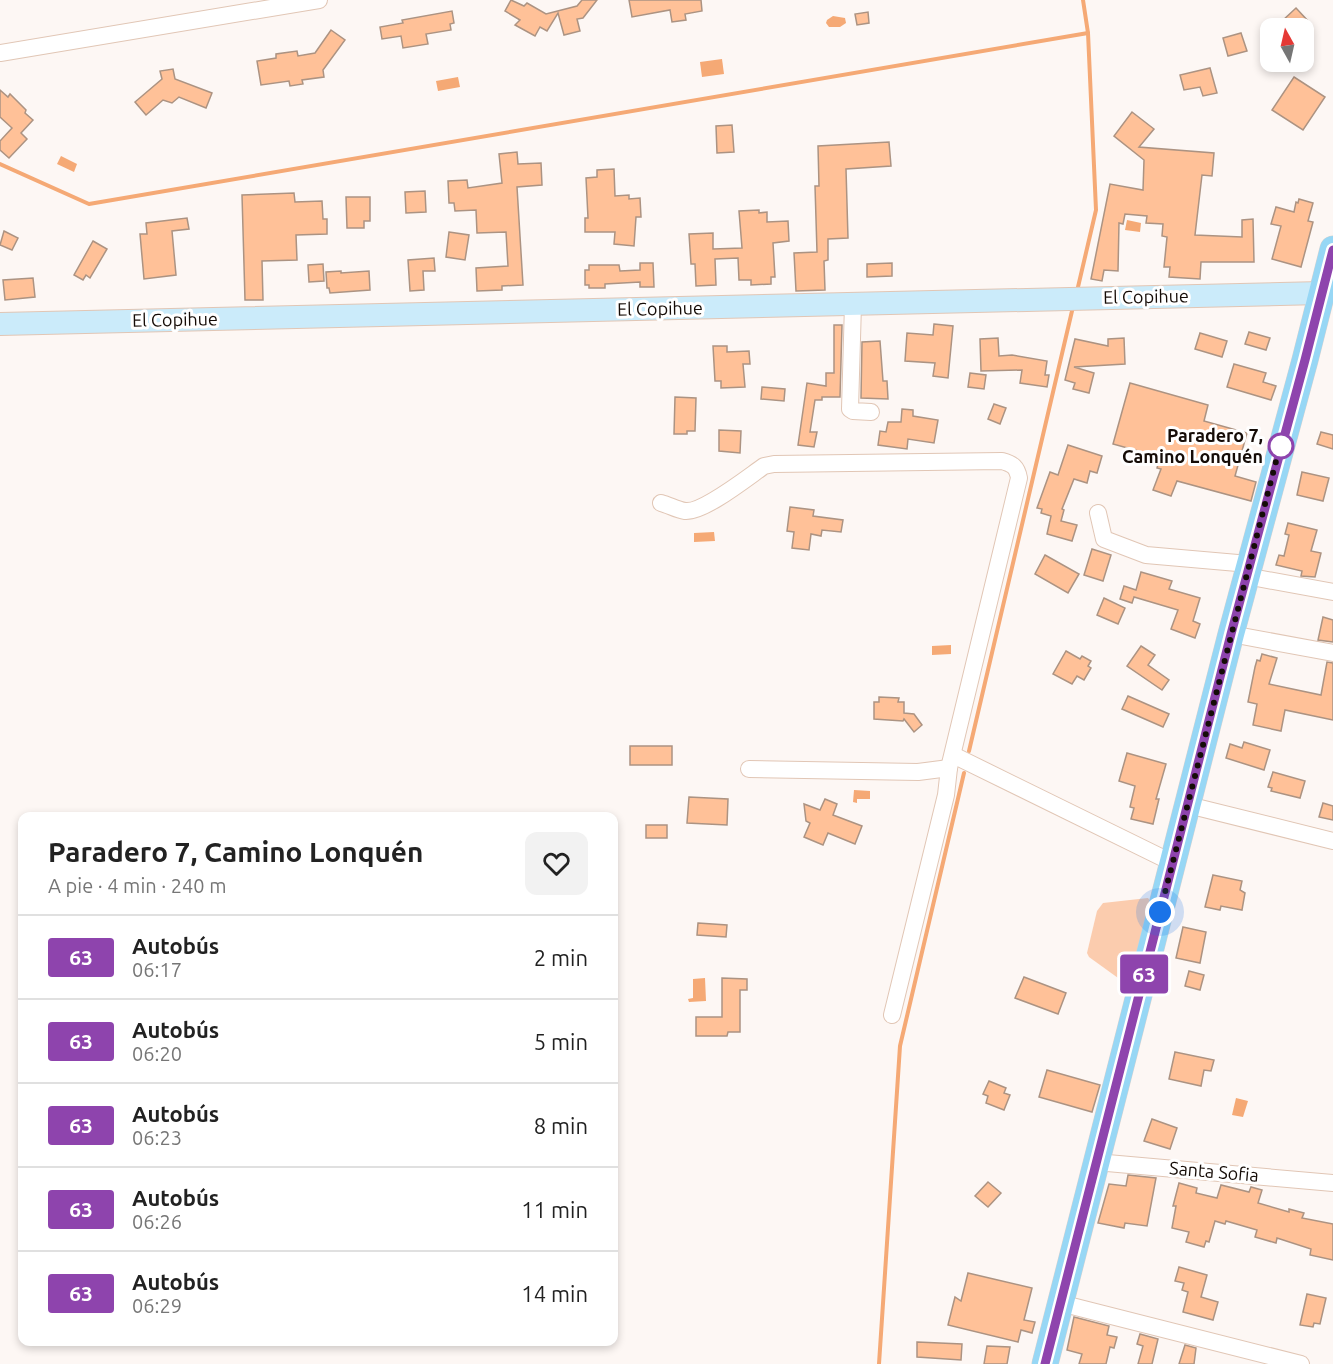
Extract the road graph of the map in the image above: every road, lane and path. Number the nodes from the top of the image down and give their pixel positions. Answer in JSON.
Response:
{"nodes":[{"id":1,"x":319,"y":0,"type":"edge"},
{"id":2,"x":0,"y":53,"type":"edge"},
{"id":3,"x":1333,"y":249,"type":"edge"},
{"id":4,"x":1327,"y":297,"type":"edge"},
{"id":5,"x":853,"y":304,"type":"junction"},
{"id":6,"x":0,"y":324,"type":"edge"},
{"id":7,"x":871,"y":412,"type":"dead end"},
{"id":8,"x":662,"y":503,"type":"dead end"},
{"id":9,"x":1098,"y":513,"type":"dead end"},
{"id":10,"x":1248,"y":570,"type":"junction"},
{"id":11,"x":1333,"y":592,"type":"edge"},
{"id":12,"x":1231,"y":634,"type":"junction"},
{"id":13,"x":1333,"y":653,"type":"edge"},
{"id":14,"x":951,"y":761,"type":"junction"},
{"id":15,"x":748,"y":769,"type":"dead end"},
{"id":16,"x":1188,"y":806,"type":"junction"},
{"id":17,"x":1333,"y":841,"type":"edge"},
{"id":18,"x":1173,"y":863,"type":"junction"},
{"id":19,"x":891,"y":1015,"type":"dead end"},
{"id":20,"x":1096,"y":1162,"type":"junction"},
{"id":21,"x":1333,"y":1183,"type":"edge"},
{"id":22,"x":1060,"y":1304,"type":"junction"},
{"id":23,"x":1045,"y":1364,"type":"edge"},
{"id":24,"x":1301,"y":1364,"type":"edge"}],
"edges":[{"from":1,"to":2,"type":"street"},
{"from":3,"to":4,"type":"main road"},
{"from":4,"to":5,"type":"main road","name":"El Copihue"},
{"from":4,"to":10,"type":"main road"},
{"from":5,"to":6,"type":"main road","name":"El Copihue"},
{"from":5,"to":7,"type":"street"},
{"from":8,"to":14,"type":"street"},
{"from":9,"to":10,"type":"street"},
{"from":10,"to":11,"type":"street"},
{"from":10,"to":12,"type":"main road"},
{"from":12,"to":13,"type":"street"},
{"from":12,"to":16,"type":"main road"},
{"from":14,"to":15,"type":"street"},
{"from":14,"to":18,"type":"street"},
{"from":14,"to":19,"type":"street"},
{"from":16,"to":17,"type":"street"},
{"from":16,"to":18,"type":"main road"},
{"from":18,"to":20,"type":"main road"},
{"from":20,"to":21,"type":"street","name":"Santa Sofia"},
{"from":20,"to":22,"type":"main road"},
{"from":22,"to":23,"type":"main road"},
{"from":22,"to":24,"type":"street"}]}
